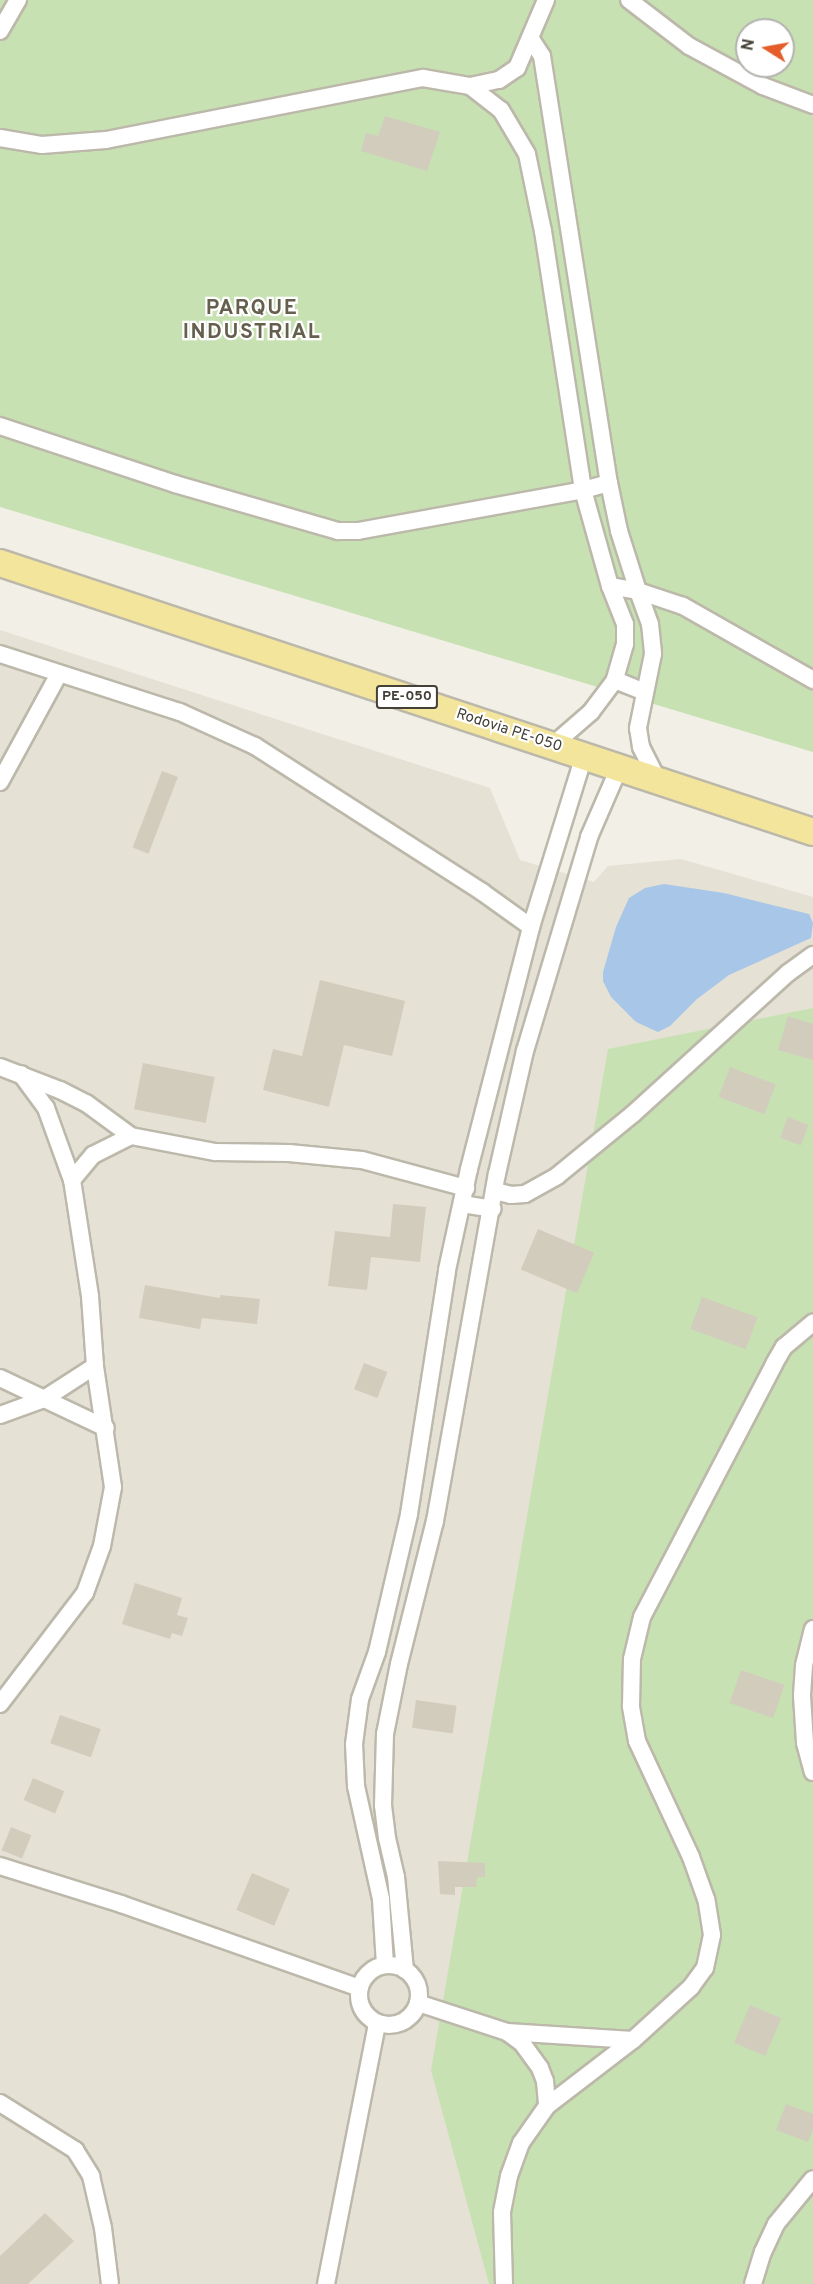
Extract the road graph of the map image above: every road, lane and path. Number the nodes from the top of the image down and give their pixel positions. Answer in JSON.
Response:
{"nodes":[{"id":1,"x":18,"y":0,"type":"edge"},
{"id":2,"x":546,"y":0,"type":"edge"},
{"id":3,"x":629,"y":0,"type":"edge"},
{"id":4,"x":0,"y":31,"type":"edge"},
{"id":5,"x":531,"y":39,"type":"junction"},
{"id":6,"x":470,"y":86,"type":"junction"},
{"id":7,"x":813,"y":104,"type":"edge"},
{"id":8,"x":0,"y":138,"type":"edge"},
{"id":9,"x":587,"y":334,"type":"junction"},
{"id":10,"x":559,"y":338,"type":"junction"},
{"id":11,"x":0,"y":426,"type":"edge"},
{"id":12,"x":609,"y":483,"type":"junction"},
{"id":13,"x":583,"y":490,"type":"junction"},
{"id":14,"x":0,"y":562,"type":"edge"},
{"id":15,"x":610,"y":586,"type":"junction"},
{"id":16,"x":638,"y":591,"type":"junction"},
{"id":17,"x":0,"y":654,"type":"edge"},
{"id":18,"x":59,"y":674,"type":"junction"},
{"id":19,"x":615,"y":680,"type":"junction"},
{"id":20,"x":813,"y":680,"type":"edge"},
{"id":21,"x":644,"y":692,"type":"junction"},
{"id":22,"x":553,"y":745,"type":"junction"},
{"id":23,"x":584,"y":756,"type":"junction"},
{"id":24,"x":619,"y":768,"type":"junction"},
{"id":25,"x":657,"y":779,"type":"junction"},
{"id":26,"x":0,"y":782,"type":"edge"},
{"id":27,"x":562,"y":827,"type":"junction"},
{"id":28,"x":813,"y":832,"type":"edge"},
{"id":29,"x":589,"y":837,"type":"junction"},
{"id":30,"x":539,"y":898,"type":"junction"},
{"id":31,"x":566,"y":909,"type":"junction"},
{"id":32,"x":531,"y":927,"type":"junction"},
{"id":33,"x":813,"y":955,"type":"edge"},
{"id":34,"x":0,"y":1067,"type":"edge"},
{"id":35,"x":21,"y":1074,"type":"junction"},
{"id":36,"x":131,"y":1136,"type":"junction"},
{"id":37,"x":469,"y":1169,"type":"junction"},
{"id":38,"x":497,"y":1174,"type":"junction"},
{"id":39,"x":72,"y":1180,"type":"junction"},
{"id":40,"x":466,"y":1188,"type":"junction"},
{"id":41,"x":495,"y":1191,"type":"junction"},
{"id":42,"x":462,"y":1204,"type":"junction"},
{"id":43,"x":493,"y":1209,"type":"junction"},
{"id":44,"x":813,"y":1323,"type":"edge"},
{"id":45,"x":94,"y":1366,"type":"junction"},
{"id":46,"x":0,"y":1378,"type":"edge"},
{"id":47,"x":44,"y":1399,"type":"junction"},
{"id":48,"x":0,"y":1415,"type":"edge"},
{"id":49,"x":106,"y":1428,"type":"junction"},
{"id":50,"x":813,"y":1629,"type":"edge"},
{"id":51,"x":0,"y":1704,"type":"edge"},
{"id":52,"x":813,"y":1772,"type":"edge"},
{"id":53,"x":0,"y":1866,"type":"edge"},
{"id":54,"x":385,"y":1965,"type":"junction"},
{"id":55,"x":405,"y":1970,"type":"junction"},
{"id":56,"x":360,"y":1988,"type":"junction"},
{"id":57,"x":418,"y":2003,"type":"junction"},
{"id":58,"x":377,"y":2023,"type":"junction"},
{"id":59,"x":507,"y":2032,"type":"junction"},
{"id":60,"x":633,"y":2040,"type":"junction"},
{"id":61,"x":0,"y":2103,"type":"edge"},
{"id":62,"x":547,"y":2106,"type":"junction"},
{"id":63,"x":813,"y":2179,"type":"edge"},
{"id":64,"x":110,"y":2284,"type":"edge"},
{"id":65,"x":326,"y":2284,"type":"edge"},
{"id":66,"x":504,"y":2284,"type":"edge"},
{"id":67,"x":753,"y":2284,"type":"edge"}],
"edges":[{"from":1,"to":4,"type":"street"},
{"from":2,"to":5,"type":"street"},
{"from":3,"to":7,"type":"street"},
{"from":5,"to":6,"type":"street"},
{"from":5,"to":9,"type":"street"},
{"from":6,"to":8,"type":"street"},
{"from":6,"to":10,"type":"street"},
{"from":9,"to":10,"type":"street"},
{"from":9,"to":12,"type":"street"},
{"from":10,"to":13,"type":"street"},
{"from":11,"to":13,"type":"street"},
{"from":12,"to":13,"type":"street"},
{"from":12,"to":16,"type":"street"},
{"from":13,"to":15,"type":"street"},
{"from":14,"to":22,"type":"main road","name":"Rodovia PE-050","number":"PE-050"},
{"from":15,"to":16,"type":"street"},
{"from":15,"to":19,"type":"street"},
{"from":16,"to":20,"type":"street"},
{"from":16,"to":21,"type":"street"},
{"from":17,"to":18,"type":"street"},
{"from":18,"to":26,"type":"street"},
{"from":18,"to":32,"type":"street"},
{"from":19,"to":21,"type":"street"},
{"from":19,"to":22,"type":"street"},
{"from":21,"to":25,"type":"street"},
{"from":22,"to":23,"type":"main road","name":"Rodovia PE-050","number":"PE-050"},
{"from":23,"to":24,"type":"main road","name":"Rodovia PE-050","number":"PE-050"},
{"from":23,"to":27,"type":"street"},
{"from":24,"to":25,"type":"main road","name":"Rodovia PE-050","number":"PE-050"},
{"from":24,"to":29,"type":"street"},
{"from":25,"to":28,"type":"main road","name":"Rodovia PE-050","number":"PE-050"},
{"from":27,"to":29,"type":"street"},
{"from":27,"to":30,"type":"street"},
{"from":29,"to":31,"type":"street"},
{"from":30,"to":31,"type":"street"},
{"from":30,"to":32,"type":"street"},
{"from":31,"to":38,"type":"street"},
{"from":32,"to":37,"type":"street"},
{"from":33,"to":41,"type":"street"},
{"from":34,"to":35,"type":"street"},
{"from":35,"to":36,"type":"street"},
{"from":35,"to":39,"type":"street"},
{"from":36,"to":39,"type":"street"},
{"from":36,"to":40,"type":"street"},
{"from":37,"to":38,"type":"street"},
{"from":37,"to":40,"type":"street"},
{"from":38,"to":41,"type":"street"},
{"from":39,"to":45,"type":"street"},
{"from":40,"to":42,"type":"street"},
{"from":41,"to":43,"type":"street"},
{"from":42,"to":43,"type":"street"},
{"from":42,"to":54,"type":"street"},
{"from":43,"to":55,"type":"street"},
{"from":44,"to":60,"type":"street"},
{"from":45,"to":47,"type":"street"},
{"from":45,"to":49,"type":"street"},
{"from":46,"to":47,"type":"street"},
{"from":47,"to":48,"type":"street"},
{"from":47,"to":49,"type":"street"},
{"from":49,"to":51,"type":"street"},
{"from":50,"to":52,"type":"street"},
{"from":53,"to":56,"type":"street"},
{"from":54,"to":55,"type":"street"},
{"from":54,"to":56,"type":"street"},
{"from":55,"to":57,"type":"street"},
{"from":56,"to":58,"type":"street"},
{"from":57,"to":58,"type":"street"},
{"from":57,"to":59,"type":"street"},
{"from":58,"to":65,"type":"street"},
{"from":59,"to":60,"type":"street"},
{"from":59,"to":62,"type":"street"},
{"from":60,"to":62,"type":"street"},
{"from":61,"to":64,"type":"street"},
{"from":62,"to":66,"type":"street"},
{"from":63,"to":67,"type":"street"}]}
